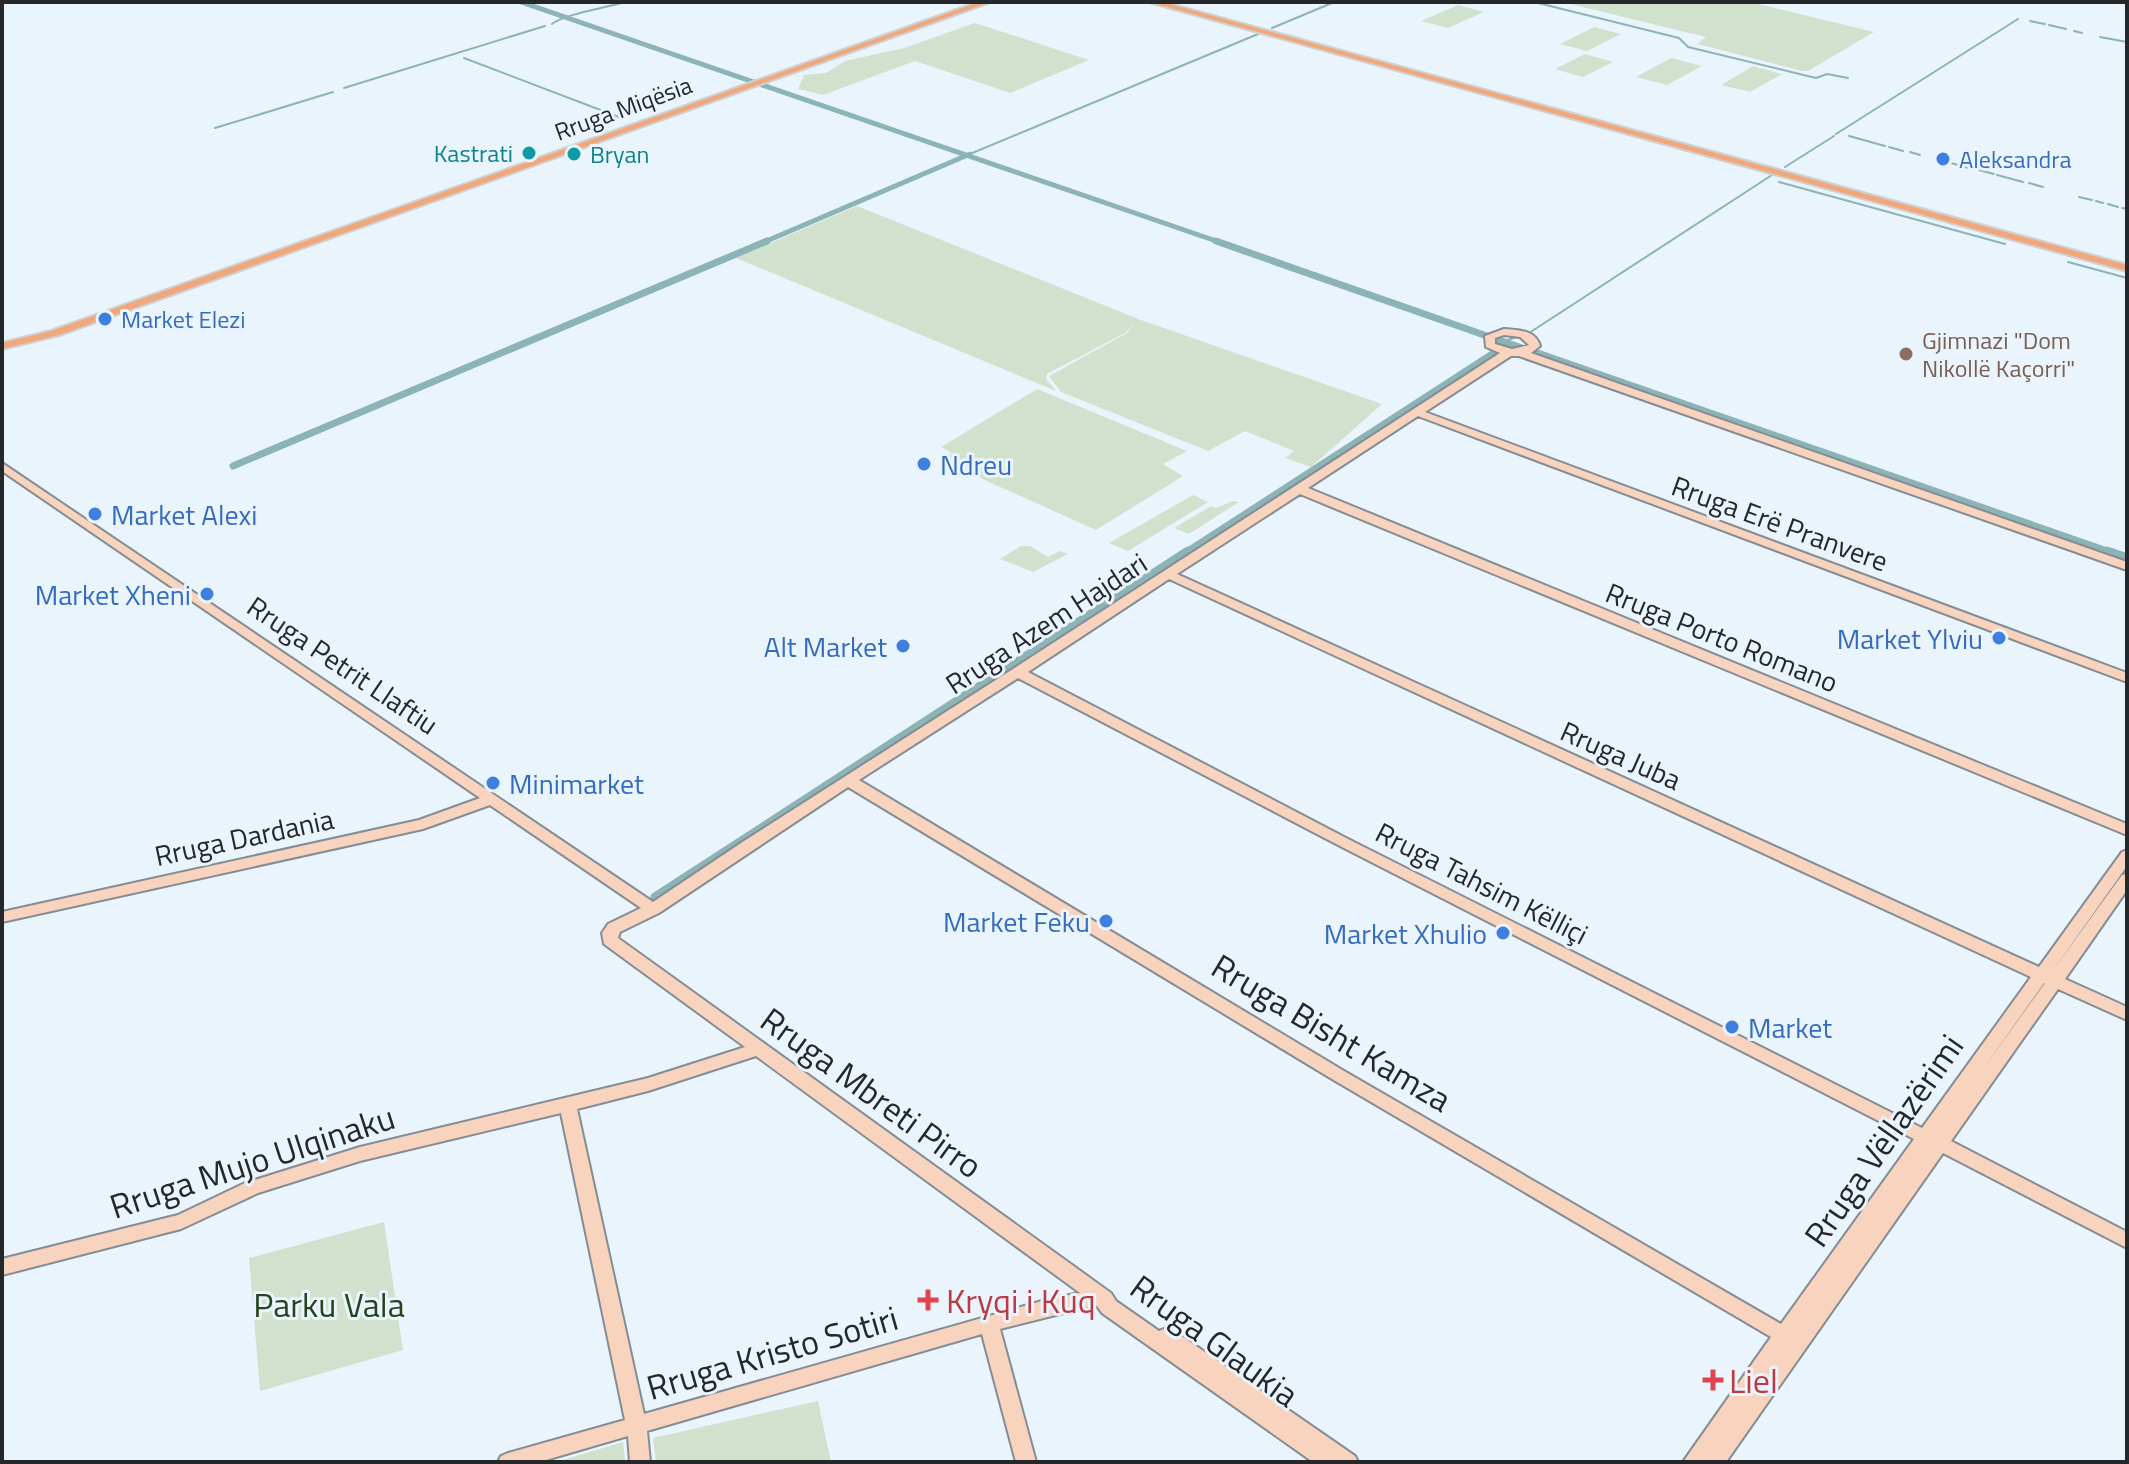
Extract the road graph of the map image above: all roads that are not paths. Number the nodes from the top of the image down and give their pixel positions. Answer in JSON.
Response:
{"nodes":[{"id":1,"x":978,"y":2,"type":"edge"},
{"id":2,"x":986,"y":2,"type":"edge"},
{"id":3,"x":1153,"y":2,"type":"edge"},
{"id":4,"x":1164,"y":2,"type":"edge"},
{"id":5,"x":752,"y":81,"type":"junction"},
{"id":6,"x":2127,"y":266,"type":"edge"},
{"id":7,"x":2,"y":345,"type":"edge"},
{"id":8,"x":1416,"y":412,"type":"junction"},
{"id":9,"x":2,"y":466,"type":"edge"},
{"id":10,"x":1299,"y":489,"type":"junction"},
{"id":11,"x":2127,"y":566,"type":"edge"},
{"id":12,"x":1168,"y":574,"type":"junction"},
{"id":13,"x":1018,"y":672,"type":"junction"},
{"id":14,"x":2127,"y":678,"type":"edge"},
{"id":15,"x":849,"y":781,"type":"junction"},
{"id":16,"x":493,"y":799,"type":"junction"},
{"id":17,"x":2127,"y":830,"type":"edge"},
{"id":18,"x":2127,"y":855,"type":"edge"},
{"id":19,"x":2127,"y":879,"type":"edge"},
{"id":20,"x":653,"y":909,"type":"junction"},
{"id":21,"x":2,"y":917,"type":"edge"},
{"id":22,"x":610,"y":933,"type":"joint"},
{"id":23,"x":2047,"y":978,"type":"junction"},
{"id":24,"x":2127,"y":1014,"type":"edge"},
{"id":25,"x":760,"y":1048,"type":"junction"},
{"id":26,"x":568,"y":1105,"type":"junction"},
{"id":27,"x":1932,"y":1140,"type":"junction"},
{"id":28,"x":2127,"y":1241,"type":"edge"},
{"id":29,"x":2,"y":1267,"type":"edge"},
{"id":30,"x":1102,"y":1298,"type":"junction"},
{"id":31,"x":989,"y":1324,"type":"junction"},
{"id":32,"x":1784,"y":1335,"type":"junction"},
{"id":33,"x":634,"y":1425,"type":"junction"},
{"id":34,"x":508,"y":1462,"type":"edge"},
{"id":35,"x":640,"y":1462,"type":"edge"},
{"id":36,"x":1026,"y":1462,"type":"edge"},
{"id":37,"x":1329,"y":1462,"type":"edge"},
{"id":38,"x":1348,"y":1462,"type":"edge"},
{"id":39,"x":1693,"y":1462,"type":"edge"},
{"id":40,"x":1714,"y":1462,"type":"edge"}],
"edges":[{"from":1,"to":5,"type":"main road","name":"Rruga Miqësia"},
{"from":2,"to":5,"type":"main road","name":"Rruga Miqësia"},
{"from":3,"to":6,"type":"main road"},
{"from":4,"to":6,"type":"main road"},
{"from":5,"to":7,"type":"main road","name":"Rruga Miqësia"},
{"from":8,"to":10,"type":"street","name":"Rruga Azem Hajdari"},
{"from":8,"to":11,"type":"street","name":"Rruga Azem Hajdari"},
{"from":8,"to":14,"type":"street","name":"Rruga Erë Pranvere"},
{"from":9,"to":16,"type":"street","name":"Rruga Petrit Llaftiu"},
{"from":10,"to":12,"type":"street","name":"Rruga Azem Hajdari"},
{"from":10,"to":17,"type":"street","name":"Rruga Porto Romano"},
{"from":12,"to":13,"type":"street","name":"Rruga Azem Hajdari"},
{"from":12,"to":23,"type":"street","name":"Rruga Juba"},
{"from":13,"to":15,"type":"street","name":"Rruga Azem Hajdari"},
{"from":13,"to":27,"type":"street","name":"Rruga Tahsim Këlliçi"},
{"from":15,"to":20,"type":"street","name":"Rruga Azem Hajdari"},
{"from":15,"to":32,"type":"street","name":"Rruga Bisht Kamza"},
{"from":16,"to":20,"type":"street","name":"Rruga Petrit Llaftiu"},
{"from":16,"to":21,"type":"street","name":"Rruga Dardania"},
{"from":18,"to":23,"type":"street","name":"Rruga Vëllazërimi"},
{"from":19,"to":23,"type":"street","name":"Rruga Vëllazërimi"},
{"from":20,"to":22,"type":"street","name":"Rruga Azem Hajdari"},
{"from":22,"to":25,"type":"street","name":"Rruga Mbreti Pirro"},
{"from":23,"to":24,"type":"street","name":"Rruga Juba"},
{"from":23,"to":27,"type":"street","name":"Rruga Vëllazërimi"},
{"from":25,"to":26,"type":"street","name":"Rruga Mujo Ulqinaku"},
{"from":25,"to":30,"type":"street","name":"Rruga Mbreti Pirro"},
{"from":26,"to":29,"type":"street","name":"Rruga Mujo Ulqinaku"},
{"from":26,"to":33,"type":"street"},
{"from":27,"to":28,"type":"street","name":"Rruga Tahsim Këlliçi"},
{"from":27,"to":32,"type":"street","name":"Rruga Vëllazërimi"},
{"from":27,"to":40,"type":"street","name":"Rruga Vëllazërimi"},
{"from":30,"to":31,"type":"street","name":"Rruga Kristo Sotiri"},
{"from":30,"to":37,"type":"street","name":"Rruga Glaukia"},
{"from":30,"to":38,"type":"street","name":"Rruga Glaukia"},
{"from":31,"to":33,"type":"street","name":"Rruga Kristo Sotiri"},
{"from":31,"to":36,"type":"street"},
{"from":32,"to":39,"type":"street","name":"Rruga Vëllazërimi"},
{"from":33,"to":34,"type":"street","name":"Rruga Kristo Sotiri"},
{"from":33,"to":35,"type":"street"}]}
